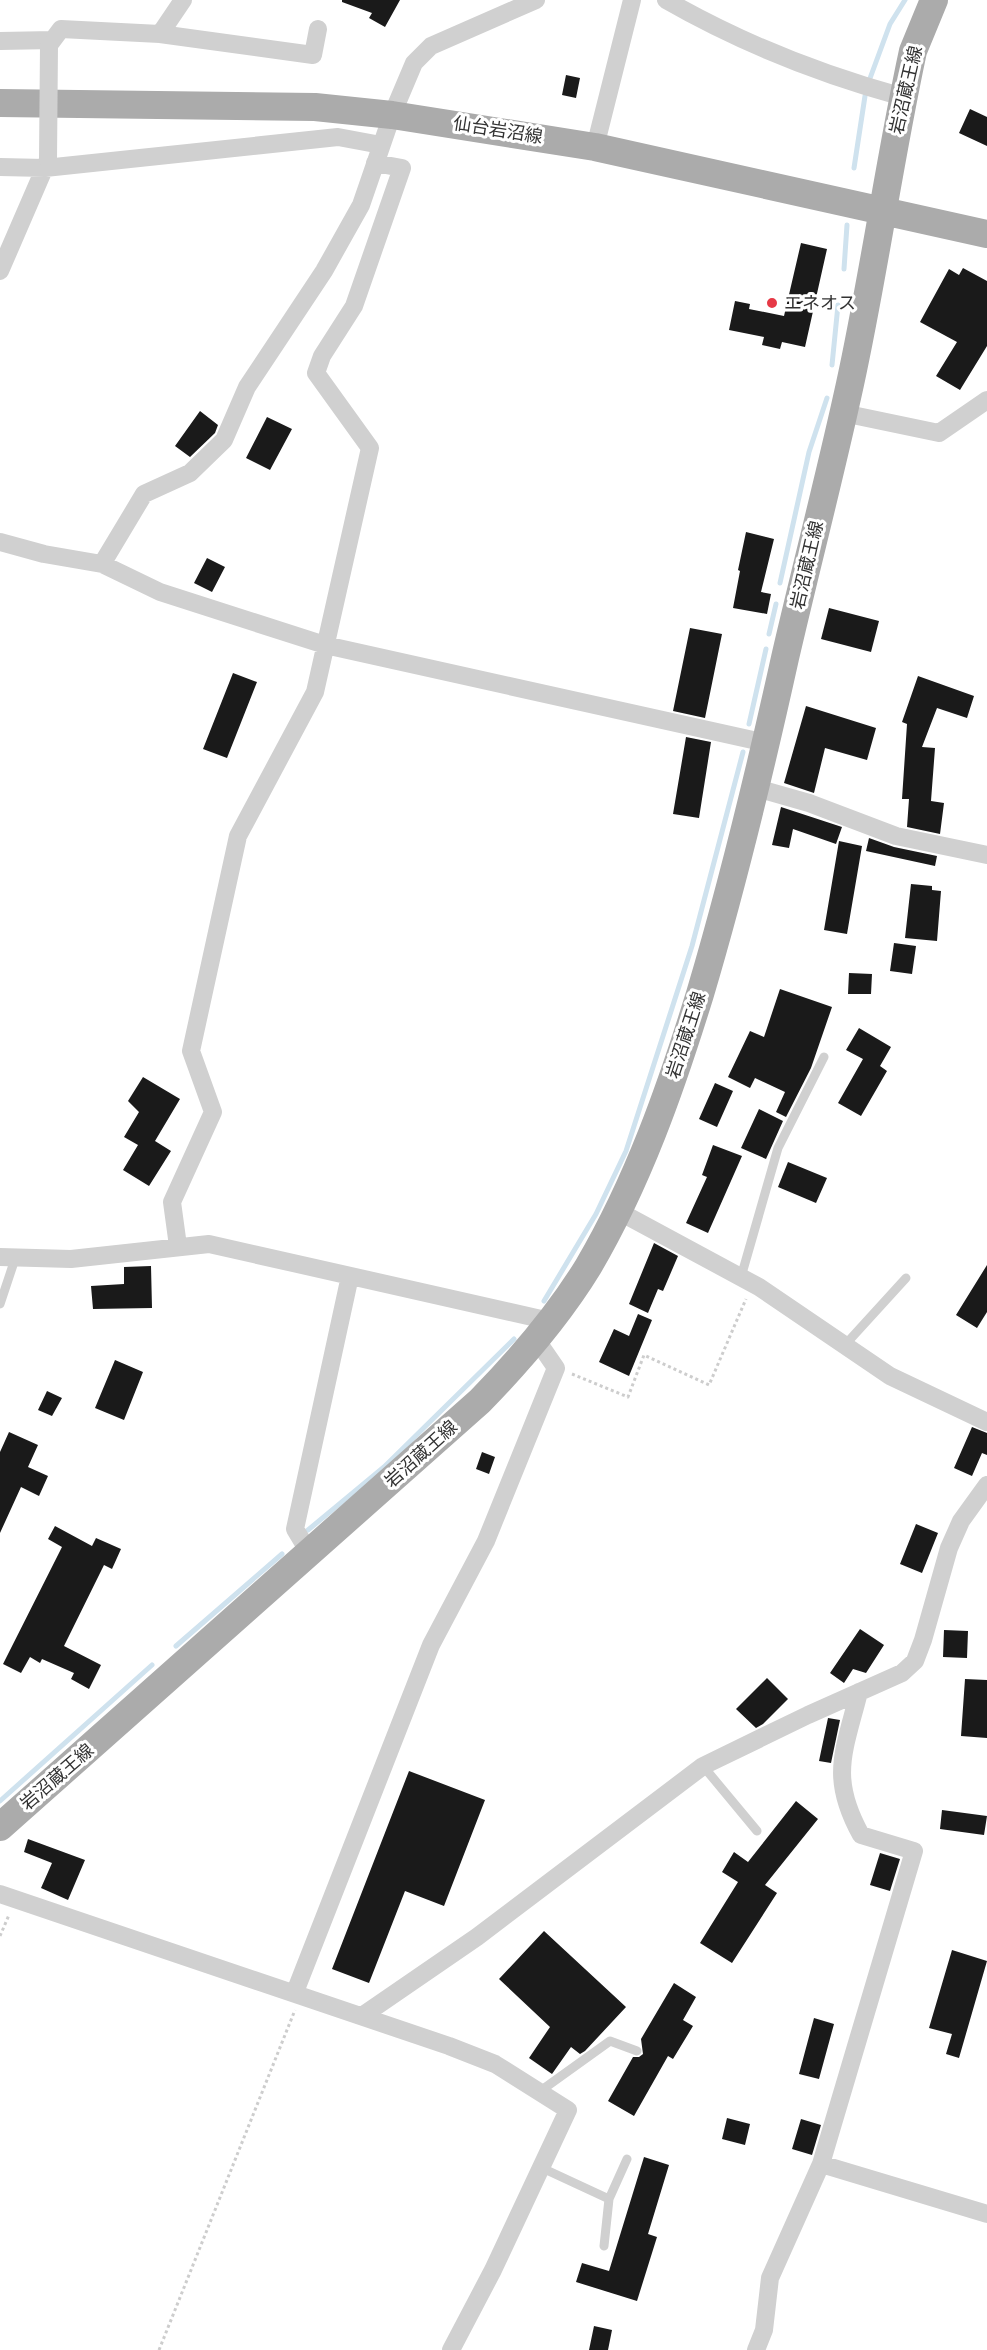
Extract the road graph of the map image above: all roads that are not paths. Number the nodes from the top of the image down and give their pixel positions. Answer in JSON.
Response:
{"nodes":[{"id":1,"x":183,"y":0,"type":"edge"},
{"id":2,"x":536,"y":0,"type":"edge"},
{"id":3,"x":632,"y":0,"type":"edge"},
{"id":4,"x":666,"y":0,"type":"edge"},
{"id":5,"x":934,"y":0,"type":"edge"},
{"id":6,"x":318,"y":29,"type":"dead end"},
{"id":7,"x":160,"y":34,"type":"junction"},
{"id":8,"x":0,"y":41,"type":"edge"},
{"id":9,"x":51,"y":42,"type":"junction"},
{"id":10,"x":903,"y":97,"type":"junction"},
{"id":11,"x":0,"y":103,"type":"edge"},
{"id":12,"x":392,"y":115,"type":"junction"},
{"id":13,"x":381,"y":145,"type":"junction"},
{"id":14,"x":595,"y":147,"type":"junction"},
{"id":15,"x":375,"y":163,"type":"junction"},
{"id":16,"x":47,"y":164,"type":"junction"},
{"id":17,"x":0,"y":167,"type":"edge"},
{"id":18,"x":882,"y":209,"type":"junction"},
{"id":19,"x":987,"y":234,"type":"edge"},
{"id":20,"x":0,"y":271,"type":"edge"},
{"id":21,"x":987,"y":400,"type":"edge"},
{"id":22,"x":843,"y":412,"type":"junction"},
{"id":23,"x":0,"y":542,"type":"edge"},
{"id":24,"x":102,"y":564,"type":"junction"},
{"id":25,"x":325,"y":645,"type":"junction"},
{"id":26,"x":766,"y":743,"type":"junction"},
{"id":27,"x":756,"y":789,"type":"junction"},
{"id":28,"x":987,"y":855,"type":"edge"},
{"id":29,"x":824,"y":1057,"type":"dead end"},
{"id":30,"x":618,"y":1211,"type":"junction"},
{"id":31,"x":178,"y":1246,"type":"junction"},
{"id":32,"x":7,"y":1258,"type":"edge"},
{"id":33,"x":350,"y":1276,"type":"junction"},
{"id":34,"x":906,"y":1278,"type":"dead end"},
{"id":35,"x":747,"y":1280,"type":"junction"},
{"id":36,"x":0,"y":1304,"type":"edge"},
{"id":37,"x":543,"y":1330,"type":"junction"},
{"id":38,"x":844,"y":1346,"type":"junction"},
{"id":39,"x":987,"y":1422,"type":"edge"},
{"id":40,"x":987,"y":1485,"type":"edge"},
{"id":41,"x":310,"y":1554,"type":"junction"},
{"id":42,"x":859,"y":1692,"type":"junction"},
{"id":43,"x":703,"y":1766,"type":"junction"},
{"id":44,"x":0,"y":1827,"type":"edge"},
{"id":45,"x":757,"y":1832,"type":"dead end"},
{"id":46,"x":8,"y":1897,"type":"edge"},
{"id":47,"x":298,"y":1994,"type":"junction"},
{"id":48,"x":363,"y":2016,"type":"junction"},
{"id":49,"x":637,"y":2051,"type":"dead end"},
{"id":50,"x":539,"y":2092,"type":"junction"},
{"id":51,"x":627,"y":2159,"type":"dead end"},
{"id":52,"x":820,"y":2164,"type":"junction"},
{"id":53,"x":540,"y":2167,"type":"junction"},
{"id":54,"x":609,"y":2199,"type":"junction"},
{"id":55,"x":987,"y":2214,"type":"edge"},
{"id":56,"x":604,"y":2246,"type":"dead end"},
{"id":57,"x":451,"y":2350,"type":"edge"},
{"id":58,"x":756,"y":2350,"type":"edge"}],
"edges":[{"from":1,"to":7,"type":"street"},
{"from":2,"to":12,"type":"street"},
{"from":3,"to":14,"type":"street"},
{"from":4,"to":10,"type":"street"},
{"from":5,"to":10,"type":"main road","name":"岩沼蔵王線"},
{"from":6,"to":7,"type":"street"},
{"from":7,"to":9,"type":"street"},
{"from":8,"to":9,"type":"street"},
{"from":9,"to":16,"type":"street","bridge":true},
{"from":10,"to":18,"type":"main road","name":"岩沼蔵王線"},
{"from":11,"to":12,"type":"main road","name":"仙台岩沼線"},
{"from":12,"to":13,"type":"street"},
{"from":12,"to":14,"type":"main road","name":"仙台岩沼線"},
{"from":13,"to":15,"type":"street"},
{"from":13,"to":16,"type":"street"},
{"from":14,"to":18,"type":"main road","name":"仙台岩沼線"},
{"from":15,"to":24,"type":"street"},
{"from":15,"to":25,"type":"street"},
{"from":16,"to":17,"type":"street"},
{"from":16,"to":20,"type":"street"},
{"from":18,"to":19,"type":"main road","name":"仙台岩沼線"},
{"from":18,"to":22,"type":"main road","name":"岩沼蔵王線"},
{"from":21,"to":22,"type":"street"},
{"from":22,"to":26,"type":"main road","name":"岩沼蔵王線"},
{"from":23,"to":24,"type":"street"},
{"from":24,"to":25,"type":"street"},
{"from":25,"to":26,"type":"street"},
{"from":25,"to":31,"type":"street"},
{"from":26,"to":27,"type":"main road","name":"岩沼蔵王線"},
{"from":27,"to":28,"type":"street"},
{"from":27,"to":30,"type":"main road","name":"岩沼蔵王線"},
{"from":29,"to":35,"type":"lane"},
{"from":30,"to":35,"type":"street"},
{"from":30,"to":37,"type":"main road","name":"岩沼蔵王線"},
{"from":31,"to":32,"type":"street"},
{"from":31,"to":33,"type":"street"},
{"from":32,"to":36,"type":"lane"},
{"from":33,"to":37,"type":"street"},
{"from":33,"to":41,"type":"street"},
{"from":34,"to":38,"type":"lane"},
{"from":35,"to":38,"type":"street"},
{"from":37,"to":41,"type":"main road","name":"岩沼蔵王線"},
{"from":37,"to":47,"type":"street"},
{"from":38,"to":39,"type":"street"},
{"from":40,"to":42,"type":"street"},
{"from":41,"to":44,"type":"main road","name":"岩沼蔵王線"},
{"from":42,"to":43,"type":"street"},
{"from":42,"to":52,"type":"street"},
{"from":43,"to":45,"type":"lane"},
{"from":43,"to":48,"type":"street"},
{"from":46,"to":47,"type":"street"},
{"from":47,"to":48,"type":"street"},
{"from":48,"to":50,"type":"street"},
{"from":49,"to":50,"type":"lane"},
{"from":50,"to":53,"type":"street"},
{"from":51,"to":54,"type":"lane"},
{"from":52,"to":55,"type":"street"},
{"from":52,"to":58,"type":"street"},
{"from":53,"to":54,"type":"lane"},
{"from":53,"to":57,"type":"street"},
{"from":54,"to":56,"type":"lane"}]}
